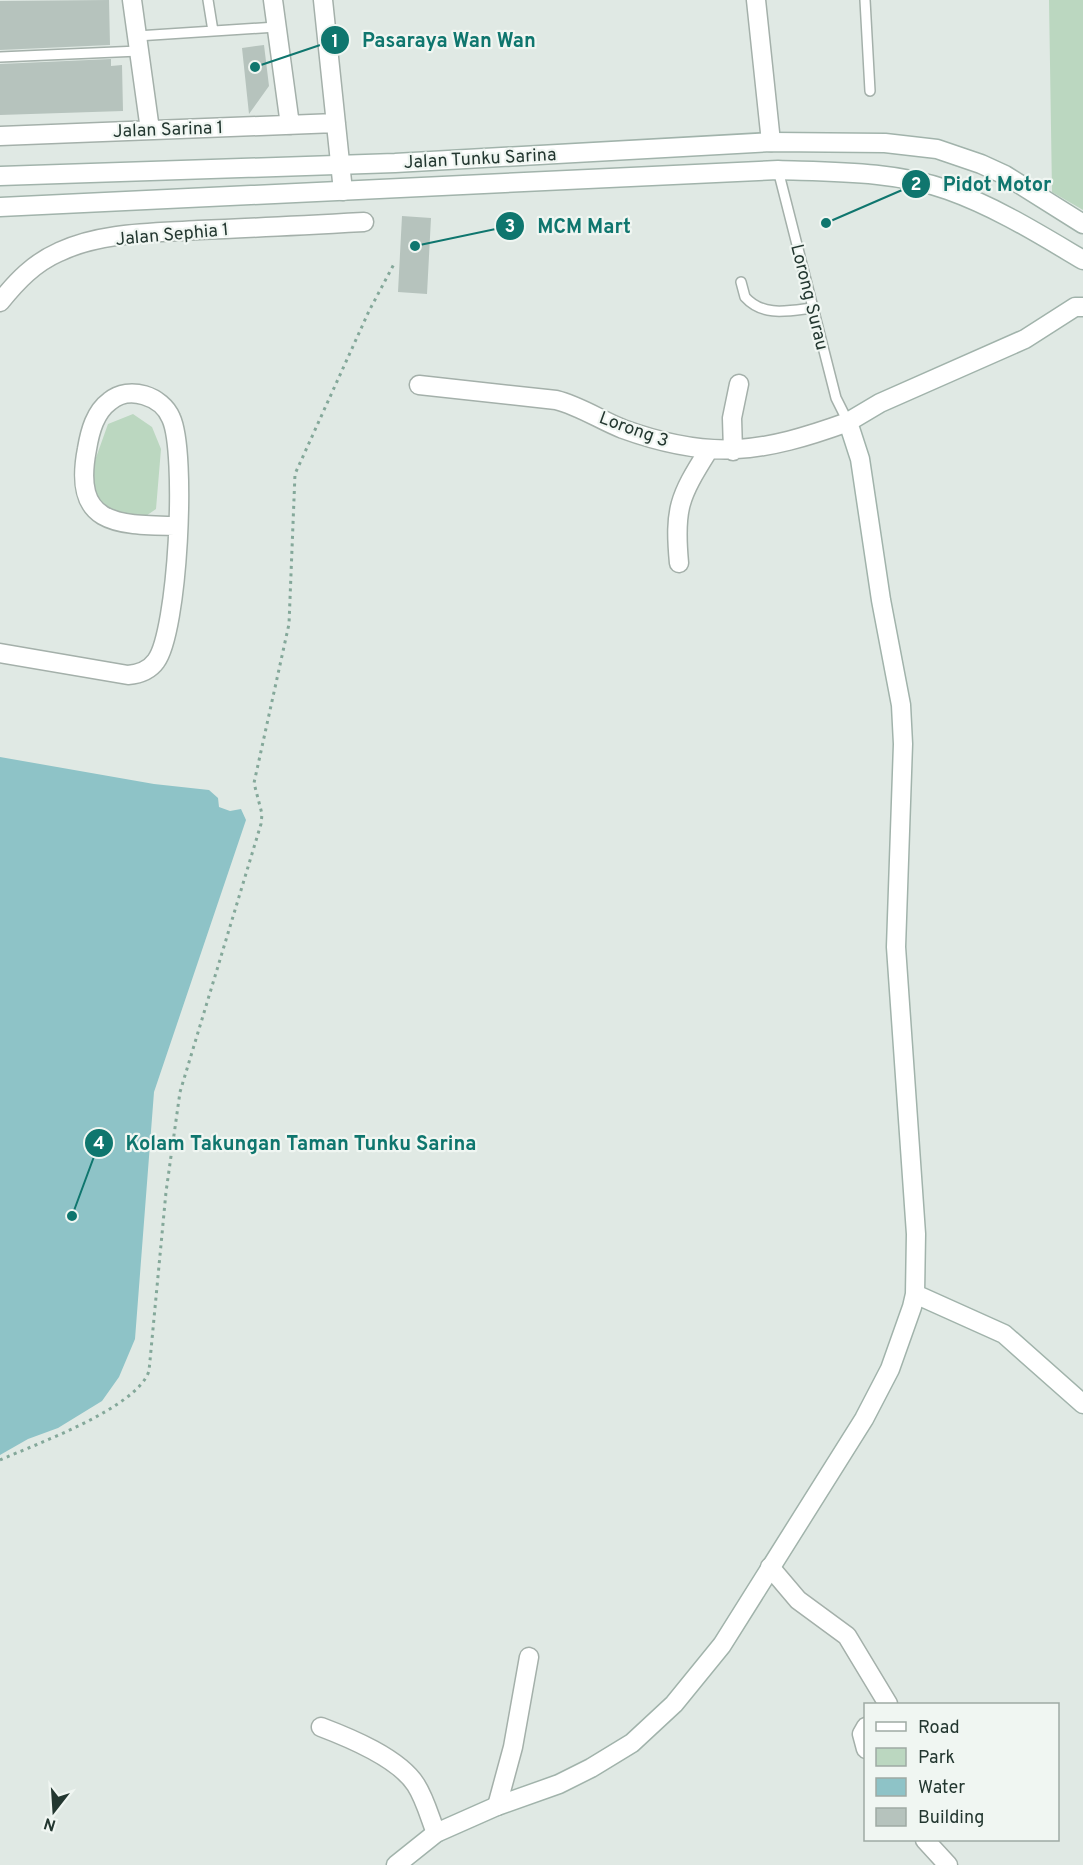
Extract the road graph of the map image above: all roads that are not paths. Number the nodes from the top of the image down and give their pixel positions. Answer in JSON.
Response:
{"nodes":[{"id":1,"x":132,"y":0,"type":"edge"},
{"id":2,"x":208,"y":0,"type":"edge"},
{"id":3,"x":273,"y":0,"type":"edge"},
{"id":4,"x":323,"y":0,"type":"edge"},
{"id":5,"x":756,"y":0,"type":"edge"},
{"id":6,"x":866,"y":0,"type":"edge"},
{"id":7,"x":276,"y":27,"type":"junction"},
{"id":8,"x":213,"y":31,"type":"junction"},
{"id":9,"x":138,"y":44,"type":"junction"},
{"id":10,"x":0,"y":57,"type":"edge"},
{"id":11,"x":870,"y":91,"type":"dead end"},
{"id":12,"x":336,"y":123,"type":"junction"},
{"id":13,"x":290,"y":125,"type":"junction"},
{"id":14,"x":150,"y":130,"type":"junction"},
{"id":15,"x":0,"y":136,"type":"edge"},
{"id":16,"x":771,"y":142,"type":"junction"},
{"id":17,"x":340,"y":164,"type":"junction"},
{"id":18,"x":778,"y":170,"type":"junction"},
{"id":19,"x":0,"y":176,"type":"edge"},
{"id":20,"x":343,"y":191,"type":"junction"},
{"id":21,"x":0,"y":207,"type":"edge"},
{"id":22,"x":364,"y":222,"type":"dead end"},
{"id":23,"x":1083,"y":224,"type":"edge"},
{"id":24,"x":1083,"y":260,"type":"edge"},
{"id":25,"x":741,"y":282,"type":"dead end"},
{"id":26,"x":0,"y":302,"type":"edge"},
{"id":27,"x":1083,"y":307,"type":"edge"},
{"id":28,"x":812,"y":308,"type":"junction"},
{"id":29,"x":739,"y":384,"type":"dead end"},
{"id":30,"x":419,"y":385,"type":"dead end"},
{"id":31,"x":848,"y":422,"type":"junction"},
{"id":32,"x":708,"y":451,"type":"junction"},
{"id":33,"x":733,"y":451,"type":"junction"},
{"id":34,"x":178,"y":526,"type":"junction"},
{"id":35,"x":679,"y":563,"type":"dead end"},
{"id":36,"x":0,"y":653,"type":"edge"},
{"id":37,"x":915,"y":1294,"type":"junction"},
{"id":38,"x":1083,"y":1404,"type":"edge"},
{"id":39,"x":770,"y":1567,"type":"junction"},
{"id":40,"x":529,"y":1657,"type":"dead end"},
{"id":41,"x":887,"y":1703,"type":"edge"},
{"id":42,"x":321,"y":1727,"type":"dead end"},
{"id":43,"x":497,"y":1806,"type":"junction"},
{"id":44,"x":436,"y":1833,"type":"junction"},
{"id":45,"x":927,"y":1841,"type":"edge"},
{"id":46,"x":396,"y":1865,"type":"edge"},
{"id":47,"x":948,"y":1865,"type":"edge"}],
"edges":[{"from":1,"to":9,"type":"street"},
{"from":2,"to":8,"type":"lane"},
{"from":3,"to":7,"type":"street"},
{"from":4,"to":12,"type":"street"},
{"from":5,"to":16,"type":"street"},
{"from":6,"to":11,"type":"lane"},
{"from":7,"to":8,"type":"lane"},
{"from":7,"to":13,"type":"street"},
{"from":8,"to":9,"type":"lane"},
{"from":9,"to":10,"type":"lane"},
{"from":9,"to":14,"type":"street"},
{"from":12,"to":13,"type":"street","name":"Jalan Sarina 1"},
{"from":12,"to":17,"type":"street"},
{"from":13,"to":14,"type":"street","name":"Jalan Sarina 1"},
{"from":14,"to":15,"type":"street","name":"Jalan Sarina 1"},
{"from":16,"to":17,"type":"street","name":"Jalan Tunku Sarina"},
{"from":16,"to":23,"type":"street","name":"Jalan Tunku Sarina"},
{"from":17,"to":19,"type":"street","name":"Jalan Tunku Sarina"},
{"from":17,"to":20,"type":"street"},
{"from":18,"to":20,"type":"street","name":"Jalan Tunku Sarina"},
{"from":18,"to":24,"type":"street","name":"Jalan Tunku Sarina"},
{"from":18,"to":28,"type":"lane","name":"Lorong Surau"},
{"from":20,"to":21,"type":"street","name":"Jalan Tunku Sarina"},
{"from":22,"to":26,"type":"street","name":"Jalan Sephia 1"},
{"from":25,"to":28,"type":"lane"},
{"from":27,"to":31,"type":"street","name":"Lorong 3"},
{"from":28,"to":31,"type":"lane","name":"Lorong Surau"},
{"from":29,"to":33,"type":"street"},
{"from":30,"to":32,"type":"street","name":"Lorong 3"},
{"from":31,"to":33,"type":"street","name":"Lorong 3"},
{"from":31,"to":37,"type":"street"},
{"from":32,"to":33,"type":"street","name":"Lorong 3"},
{"from":32,"to":35,"type":"street"},
{"from":34,"to":34,"type":"street"},
{"from":34,"to":36,"type":"street"},
{"from":37,"to":38,"type":"street"},
{"from":37,"to":39,"type":"street"},
{"from":39,"to":41,"type":"street"},
{"from":39,"to":43,"type":"street"},
{"from":40,"to":43,"type":"street"},
{"from":42,"to":44,"type":"street"},
{"from":43,"to":44,"type":"street"},
{"from":44,"to":46,"type":"street"},
{"from":45,"to":47,"type":"street"}]}
